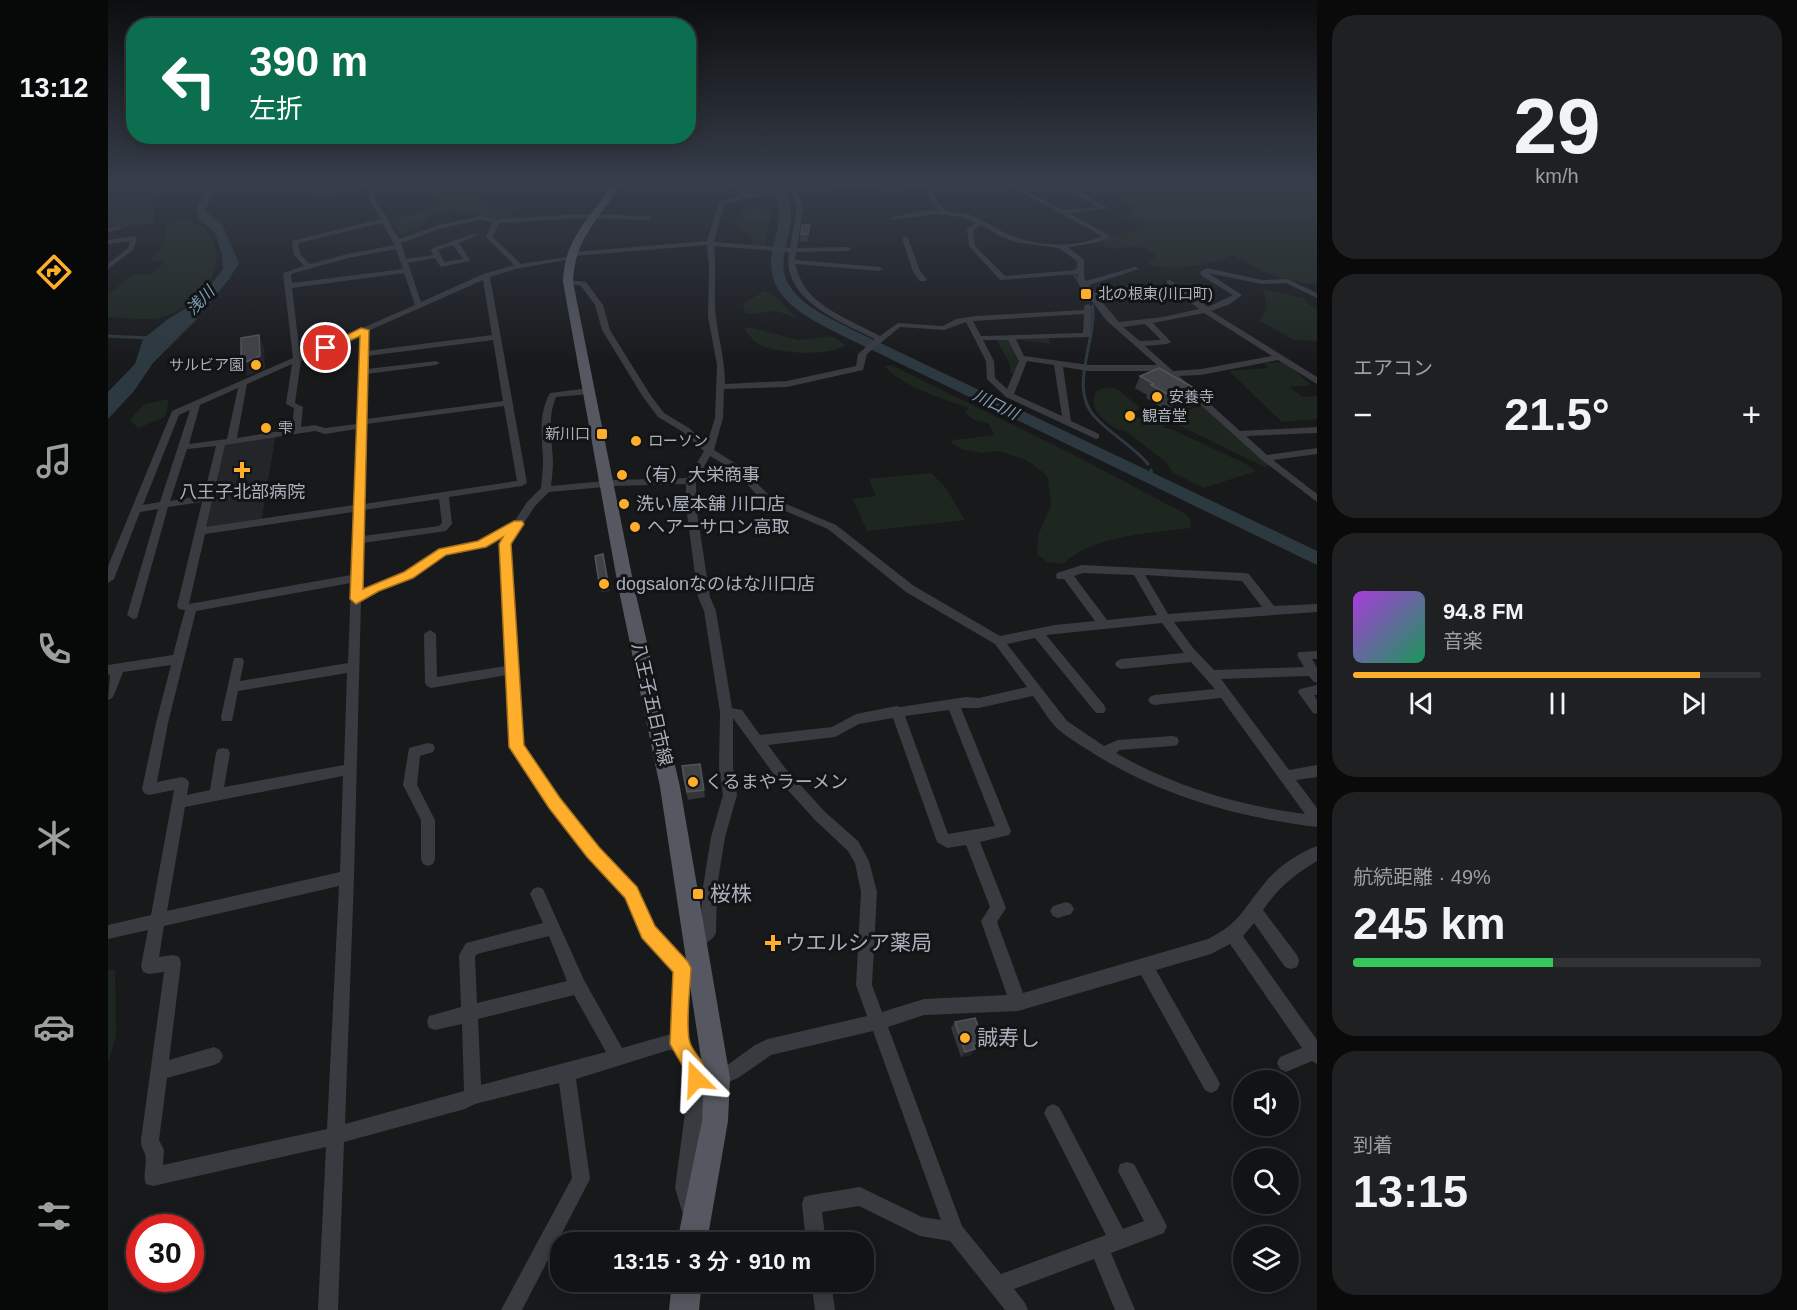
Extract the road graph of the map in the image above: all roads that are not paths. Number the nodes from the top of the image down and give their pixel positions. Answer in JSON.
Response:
{"nodes":[{"id":1,"x":133,"y":242,"type":"edge"},
{"id":2,"x":294,"y":242,"type":"edge"},
{"id":3,"x":403,"y":242,"type":"edge"},
{"id":4,"x":455,"y":242,"type":"joint"},
{"id":5,"x":494,"y":242,"type":"edge"},
{"id":6,"x":579,"y":242,"type":"edge"},
{"id":7,"x":794,"y":242,"type":"edge"},
{"id":8,"x":906,"y":242,"type":"edge"},
{"id":9,"x":971,"y":242,"type":"edge"},
{"id":10,"x":1027,"y":242,"type":"edge"},
{"id":11,"x":1096,"y":242,"type":"edge"},
{"id":12,"x":710,"y":243,"type":"junction"},
{"id":13,"x":398,"y":244,"type":"junction"},
{"id":14,"x":1060,"y":245,"type":"junction"},
{"id":15,"x":848,"y":249,"type":"dead end"},
{"id":16,"x":793,"y":250,"type":"junction"},
{"id":17,"x":437,"y":256,"type":"junction"},
{"id":18,"x":574,"y":256,"type":"junction"},
{"id":19,"x":404,"y":262,"type":"junction"},
{"id":20,"x":791,"y":262,"type":"junction"},
{"id":21,"x":308,"y":266,"type":"junction"},
{"id":22,"x":108,"y":267,"type":"edge"},
{"id":23,"x":519,"y":267,"type":"junction"},
{"id":24,"x":879,"y":269,"type":"dead end"},
{"id":25,"x":1135,"y":269,"type":"dead end"},
{"id":26,"x":407,"y":271,"type":"junction"},
{"id":27,"x":1076,"y":272,"type":"junction"},
{"id":28,"x":486,"y":276,"type":"junction"},
{"id":29,"x":923,"y":279,"type":"dead end"},
{"id":30,"x":568,"y":282,"type":"junction"},
{"id":31,"x":1170,"y":282,"type":"dead end"},
{"id":32,"x":1083,"y":284,"type":"junction"},
{"id":33,"x":288,"y":286,"type":"junction"},
{"id":34,"x":1130,"y":287,"type":"dead end"},
{"id":35,"x":1317,"y":296,"type":"edge"},
{"id":36,"x":1094,"y":299,"type":"junction"},
{"id":37,"x":419,"y":306,"type":"junction"},
{"id":38,"x":1205,"y":309,"type":"junction"},
{"id":39,"x":1090,"y":315,"type":"junction"},
{"id":40,"x":1109,"y":318,"type":"junction"},
{"id":41,"x":968,"y":319,"type":"junction"},
{"id":42,"x":1147,"y":322,"type":"junction"},
{"id":43,"x":1117,"y":325,"type":"junction"},
{"id":44,"x":364,"y":330,"type":"junction"},
{"id":45,"x":497,"y":337,"type":"junction"},
{"id":46,"x":1011,"y":337,"type":"junction"},
{"id":47,"x":980,"y":338,"type":"junction"},
{"id":48,"x":880,"y":340,"type":"junction"},
{"id":49,"x":1138,"y":344,"type":"junction"},
{"id":50,"x":425,"y":346,"type":"junction"},
{"id":51,"x":364,"y":354,"type":"junction"},
{"id":52,"x":1280,"y":357,"type":"junction"},
{"id":53,"x":1023,"y":358,"type":"junction"},
{"id":54,"x":297,"y":360,"type":"junction"},
{"id":55,"x":436,"y":363,"type":"dead end"},
{"id":56,"x":1058,"y":363,"type":"junction"},
{"id":57,"x":426,"y":364,"type":"junction"},
{"id":58,"x":1168,"y":371,"type":"junction"},
{"id":59,"x":363,"y":372,"type":"junction"},
{"id":60,"x":1317,"y":381,"type":"edge"},
{"id":61,"x":243,"y":384,"type":"junction"},
{"id":62,"x":721,"y":387,"type":"junction"},
{"id":63,"x":589,"y":391,"type":"junction"},
{"id":64,"x":1010,"y":395,"type":"junction"},
{"id":65,"x":508,"y":403,"type":"junction"},
{"id":66,"x":196,"y":404,"type":"junction"},
{"id":67,"x":1067,"y":422,"type":"junction"},
{"id":68,"x":362,"y":424,"type":"junction"},
{"id":69,"x":1317,"y":430,"type":"edge"},
{"id":70,"x":296,"y":431,"type":"junction"},
{"id":71,"x":1238,"y":434,"type":"junction"},
{"id":72,"x":1096,"y":436,"type":"dead end"},
{"id":73,"x":232,"y":439,"type":"junction"},
{"id":74,"x":220,"y":443,"type":"junction"},
{"id":75,"x":183,"y":447,"type":"junction"},
{"id":76,"x":709,"y":451,"type":"junction"},
{"id":77,"x":1317,"y":451,"type":"edge"},
{"id":78,"x":1265,"y":458,"type":"junction"},
{"id":79,"x":692,"y":481,"type":"junction"},
{"id":80,"x":607,"y":483,"type":"junction"},
{"id":81,"x":546,"y":489,"type":"junction"},
{"id":82,"x":444,"y":495,"type":"junction"},
{"id":83,"x":1314,"y":495,"type":"edge"},
{"id":84,"x":207,"y":498,"type":"junction"},
{"id":85,"x":164,"y":505,"type":"junction"},
{"id":86,"x":359,"y":508,"type":"junction"},
{"id":87,"x":138,"y":509,"type":"junction"},
{"id":88,"x":518,"y":524,"type":"junction"},
{"id":89,"x":200,"y":532,"type":"junction"},
{"id":90,"x":358,"y":540,"type":"junction"},
{"id":91,"x":1137,"y":571,"type":"junction"},
{"id":92,"x":357,"y":578,"type":"junction"},
{"id":93,"x":108,"y":579,"type":"edge"},
{"id":94,"x":356,"y":599,"type":"junction"},
{"id":95,"x":191,"y":608,"type":"junction"},
{"id":96,"x":1317,"y":608,"type":"edge"},
{"id":97,"x":1271,"y":610,"type":"junction"},
{"id":98,"x":134,"y":615,"type":"dead end"},
{"id":99,"x":1165,"y":619,"type":"junction"},
{"id":100,"x":1104,"y":625,"type":"junction"},
{"id":101,"x":1036,"y":632,"type":"junction"},
{"id":102,"x":430,"y":634,"type":"dead end"},
{"id":103,"x":999,"y":641,"type":"junction"},
{"id":104,"x":1317,"y":655,"type":"edge"},
{"id":105,"x":1192,"y":657,"type":"junction"},
{"id":106,"x":178,"y":659,"type":"junction"},
{"id":107,"x":238,"y":661,"type":"dead end"},
{"id":108,"x":1121,"y":664,"type":"dead end"},
{"id":109,"x":354,"y":667,"type":"junction"},
{"id":110,"x":113,"y":669,"type":"edge"},
{"id":111,"x":511,"y":670,"type":"junction"},
{"id":112,"x":1211,"y":675,"type":"junction"},
{"id":113,"x":1315,"y":675,"type":"edge"},
{"id":114,"x":233,"y":687,"type":"junction"},
{"id":115,"x":1037,"y":690,"type":"junction"},
{"id":116,"x":1317,"y":690,"type":"edge"},
{"id":117,"x":1224,"y":693,"type":"junction"},
{"id":118,"x":108,"y":695,"type":"edge"},
{"id":119,"x":1154,"y":700,"type":"dead end"},
{"id":120,"x":953,"y":704,"type":"junction"},
{"id":121,"x":1100,"y":709,"type":"dead end"},
{"id":122,"x":1317,"y":709,"type":"edge"},
{"id":123,"x":897,"y":711,"type":"junction"},
{"id":124,"x":726,"y":712,"type":"junction"},
{"id":125,"x":227,"y":717,"type":"dead end"},
{"id":126,"x":758,"y":741,"type":"junction"},
{"id":127,"x":1172,"y":741,"type":"dead end"},
{"id":128,"x":428,"y":748,"type":"dead end"},
{"id":129,"x":223,"y":753,"type":"dead end"},
{"id":130,"x":1104,"y":753,"type":"junction"},
{"id":131,"x":350,"y":769,"type":"junction"},
{"id":132,"x":1317,"y":771,"type":"edge"},
{"id":133,"x":1286,"y":776,"type":"junction"},
{"id":134,"x":216,"y":795,"type":"junction"},
{"id":135,"x":179,"y":802,"type":"junction"},
{"id":136,"x":1317,"y":820,"type":"edge"},
{"id":137,"x":971,"y":838,"type":"junction"},
{"id":138,"x":1317,"y":853,"type":"edge"},
{"id":139,"x":428,"y":859,"type":"dead end"},
{"id":140,"x":347,"y":878,"type":"junction"},
{"id":141,"x":538,"y":894,"type":"dead end"},
{"id":142,"x":1254,"y":911,"type":"junction"},
{"id":143,"x":157,"y":922,"type":"junction"},
{"id":144,"x":553,"y":928,"type":"junction"},
{"id":145,"x":108,"y":932,"type":"edge"},
{"id":146,"x":1233,"y":935,"type":"junction"},
{"id":147,"x":696,"y":943,"type":"junction"},
{"id":148,"x":1291,"y":961,"type":"dead end"},
{"id":149,"x":1145,"y":966,"type":"junction"},
{"id":150,"x":691,"y":970,"type":"junction"},
{"id":151,"x":578,"y":986,"type":"junction"},
{"id":152,"x":1018,"y":1003,"type":"junction"},
{"id":153,"x":470,"y":1014,"type":"junction"},
{"id":154,"x":435,"y":1022,"type":"dead end"},
{"id":155,"x":877,"y":1022,"type":"junction"},
{"id":156,"x":680,"y":1044,"type":"junction"},
{"id":157,"x":1316,"y":1053,"type":"edge"},
{"id":158,"x":214,"y":1056,"type":"dead end"},
{"id":159,"x":617,"y":1056,"type":"junction"},
{"id":160,"x":1286,"y":1063,"type":"dead end"},
{"id":161,"x":159,"y":1072,"type":"junction"},
{"id":162,"x":566,"y":1073,"type":"junction"},
{"id":163,"x":717,"y":1078,"type":"junction"},
{"id":164,"x":1211,"y":1084,"type":"dead end"},
{"id":165,"x":473,"y":1096,"type":"junction"},
{"id":166,"x":1053,"y":1113,"type":"dead end"},
{"id":167,"x":335,"y":1136,"type":"junction"},
{"id":168,"x":1127,"y":1171,"type":"dead end"},
{"id":169,"x":694,"y":1232,"type":"edge"},
{"id":170,"x":694,"y":1232,"type":"edge"},
{"id":171,"x":815,"y":1232,"type":"edge"},
{"id":172,"x":955,"y":1232,"type":"junction"},
{"id":173,"x":1119,"y":1241,"type":"junction"},
{"id":174,"x":1100,"y":1249,"type":"junction"},
{"id":175,"x":998,"y":1285,"type":"junction"},
{"id":176,"x":686,"y":1292,"type":"edge"},
{"id":177,"x":823,"y":1292,"type":"edge"},
{"id":178,"x":328,"y":1310,"type":"edge"},
{"id":179,"x":511,"y":1310,"type":"edge"},
{"id":180,"x":684,"y":1310,"type":"edge"},
{"id":181,"x":825,"y":1310,"type":"edge"},
{"id":182,"x":1018,"y":1310,"type":"edge"},
{"id":183,"x":1125,"y":1310,"type":"edge"}],
"edges":[{"from":1,"to":22,"type":"street"},
{"from":2,"to":21,"type":"street"},
{"from":3,"to":13,"type":"street"},
{"from":4,"to":17,"type":"street"},
{"from":4,"to":17,"type":"street"},
{"from":5,"to":23,"type":"street"},
{"from":6,"to":18,"type":"main road","name":"八王子五日市線"},
{"from":7,"to":16,"type":"street"},
{"from":8,"to":29,"type":"street"},
{"from":9,"to":27,"type":"street"},
{"from":10,"to":14,"type":"street"},
{"from":11,"to":14,"type":"street"},
{"from":12,"to":16,"type":"street"},
{"from":12,"to":18,"type":"street"},
{"from":12,"to":62,"type":"street"},
{"from":13,"to":19,"type":"street"},
{"from":13,"to":21,"type":"street"},
{"from":14,"to":27,"type":"street"},
{"from":15,"to":16,"type":"street"},
{"from":16,"to":20,"type":"street"},
{"from":17,"to":19,"type":"street"},
{"from":18,"to":23,"type":"street"},
{"from":18,"to":30,"type":"main road","name":"八王子五日市線"},
{"from":19,"to":26,"type":"street"},
{"from":20,"to":24,"type":"street"},
{"from":20,"to":48,"type":"street"},
{"from":21,"to":33,"type":"street"},
{"from":23,"to":28,"type":"street"},
{"from":25,"to":32,"type":"street"},
{"from":26,"to":33,"type":"street"},
{"from":26,"to":37,"type":"street"},
{"from":27,"to":32,"type":"street"},
{"from":28,"to":37,"type":"street"},
{"from":28,"to":45,"type":"street"},
{"from":30,"to":63,"type":"main road","name":"八王子五日市線"},
{"from":30,"to":76,"type":"street"},
{"from":31,"to":38,"type":"street"},
{"from":32,"to":36,"type":"street"},
{"from":33,"to":54,"type":"street"},
{"from":34,"to":36,"type":"street"},
{"from":35,"to":38,"type":"street"},
{"from":36,"to":39,"type":"street"},
{"from":36,"to":40,"type":"street"},
{"from":37,"to":44,"type":"street"},
{"from":38,"to":42,"type":"street"},
{"from":38,"to":52,"type":"street"},
{"from":39,"to":40,"type":"street"},
{"from":39,"to":41,"type":"street"},
{"from":39,"to":46,"type":"street"},
{"from":40,"to":43,"type":"street"},
{"from":41,"to":47,"type":"street"},
{"from":41,"to":48,"type":"street"},
{"from":42,"to":43,"type":"street"},
{"from":42,"to":49,"type":"street"},
{"from":43,"to":49,"type":"street"},
{"from":44,"to":51,"type":"street"},
{"from":44,"to":54,"type":"street"},
{"from":45,"to":50,"type":"street"},
{"from":45,"to":65,"type":"street"},
{"from":46,"to":47,"type":"street"},
{"from":46,"to":53,"type":"street"},
{"from":47,"to":64,"type":"street"},
{"from":48,"to":62,"type":"street"},
{"from":49,"to":58,"type":"street"},
{"from":50,"to":51,"type":"street"},
{"from":50,"to":57,"type":"street"},
{"from":51,"to":59,"type":"street"},
{"from":52,"to":58,"type":"street"},
{"from":52,"to":60,"type":"street"},
{"from":53,"to":56,"type":"street"},
{"from":53,"to":64,"type":"street"},
{"from":54,"to":61,"type":"street"},
{"from":54,"to":70,"type":"street"},
{"from":55,"to":57,"type":"street"},
{"from":56,"to":58,"type":"street"},
{"from":56,"to":67,"type":"street"},
{"from":57,"to":59,"type":"street"},
{"from":58,"to":71,"type":"street"},
{"from":59,"to":68,"type":"street"},
{"from":61,"to":66,"type":"street"},
{"from":61,"to":73,"type":"street"},
{"from":62,"to":76,"type":"street"},
{"from":63,"to":80,"type":"main road","name":"八王子五日市線"},
{"from":63,"to":81,"type":"street"},
{"from":64,"to":67,"type":"street"},
{"from":65,"to":68,"type":"street"},
{"from":65,"to":82,"type":"street"},
{"from":66,"to":75,"type":"street"},
{"from":66,"to":87,"type":"street"},
{"from":67,"to":72,"type":"street"},
{"from":68,"to":70,"type":"street"},
{"from":68,"to":86,"type":"street"},
{"from":69,"to":71,"type":"street"},
{"from":70,"to":73,"type":"street"},
{"from":71,"to":78,"type":"street"},
{"from":73,"to":74,"type":"street"},
{"from":74,"to":75,"type":"street"},
{"from":74,"to":84,"type":"street"},
{"from":75,"to":85,"type":"street"},
{"from":76,"to":79,"type":"street"},
{"from":76,"to":103,"type":"street"},
{"from":77,"to":78,"type":"street"},
{"from":78,"to":83,"type":"street"},
{"from":79,"to":80,"type":"street"},
{"from":79,"to":124,"type":"street"},
{"from":80,"to":81,"type":"street"},
{"from":80,"to":147,"type":"main road","name":"八王子五日市線"},
{"from":81,"to":88,"type":"street"},
{"from":82,"to":86,"type":"street"},
{"from":82,"to":90,"type":"street"},
{"from":84,"to":85,"type":"street"},
{"from":84,"to":89,"type":"street"},
{"from":85,"to":87,"type":"street"},
{"from":85,"to":98,"type":"street"},
{"from":86,"to":89,"type":"street"},
{"from":86,"to":90,"type":"street"},
{"from":87,"to":93,"type":"street"},
{"from":88,"to":94,"type":"street"},
{"from":88,"to":111,"type":"street"},
{"from":89,"to":95,"type":"street"},
{"from":90,"to":92,"type":"street"},
{"from":91,"to":97,"type":"street"},
{"from":91,"to":99,"type":"street"},
{"from":91,"to":100,"type":"street"},
{"from":92,"to":94,"type":"street"},
{"from":92,"to":95,"type":"street"},
{"from":94,"to":109,"type":"street"},
{"from":95,"to":106,"type":"street"},
{"from":96,"to":97,"type":"street"},
{"from":97,"to":99,"type":"street"},
{"from":99,"to":100,"type":"street"},
{"from":99,"to":105,"type":"street"},
{"from":100,"to":101,"type":"street"},
{"from":101,"to":103,"type":"street"},
{"from":101,"to":121,"type":"street"},
{"from":102,"to":111,"type":"street"},
{"from":103,"to":115,"type":"street"},
{"from":104,"to":113,"type":"street"},
{"from":105,"to":108,"type":"street"},
{"from":105,"to":112,"type":"street"},
{"from":106,"to":110,"type":"street"},
{"from":106,"to":135,"type":"street"},
{"from":107,"to":114,"type":"street"},
{"from":109,"to":114,"type":"street"},
{"from":109,"to":131,"type":"street"},
{"from":110,"to":118,"type":"street"},
{"from":111,"to":150,"type":"street"},
{"from":112,"to":113,"type":"street"},
{"from":112,"to":117,"type":"street"},
{"from":114,"to":125,"type":"street"},
{"from":115,"to":120,"type":"street"},
{"from":115,"to":130,"type":"street"},
{"from":116,"to":122,"type":"street"},
{"from":117,"to":119,"type":"street"},
{"from":117,"to":133,"type":"street"},
{"from":120,"to":123,"type":"street"},
{"from":120,"to":137,"type":"street"},
{"from":123,"to":126,"type":"street"},
{"from":123,"to":137,"type":"street"},
{"from":124,"to":126,"type":"street"},
{"from":124,"to":147,"type":"street"},
{"from":126,"to":155,"type":"street"},
{"from":127,"to":130,"type":"street"},
{"from":128,"to":139,"type":"street"},
{"from":129,"to":134,"type":"street"},
{"from":130,"to":136,"type":"street"},
{"from":131,"to":134,"type":"street"},
{"from":131,"to":140,"type":"street"},
{"from":132,"to":133,"type":"street"},
{"from":133,"to":136,"type":"street"},
{"from":134,"to":135,"type":"street"},
{"from":135,"to":143,"type":"street"},
{"from":137,"to":152,"type":"street"},
{"from":138,"to":142,"type":"street"},
{"from":140,"to":143,"type":"street"},
{"from":140,"to":167,"type":"street"},
{"from":141,"to":144,"type":"street"},
{"from":142,"to":146,"type":"street"},
{"from":142,"to":148,"type":"street"},
{"from":143,"to":145,"type":"street"},
{"from":143,"to":161,"type":"street"},
{"from":144,"to":151,"type":"street"},
{"from":144,"to":153,"type":"street"},
{"from":146,"to":149,"type":"street"},
{"from":146,"to":157,"type":"street"},
{"from":147,"to":150,"type":"main road","name":"八王子五日市線"},
{"from":149,"to":152,"type":"street"},
{"from":149,"to":164,"type":"street"},
{"from":150,"to":156,"type":"street"},
{"from":150,"to":163,"type":"main road","name":"八王子五日市線"},
{"from":151,"to":153,"type":"street"},
{"from":151,"to":159,"type":"street"},
{"from":152,"to":155,"type":"street"},
{"from":153,"to":154,"type":"street"},
{"from":153,"to":165,"type":"street"},
{"from":155,"to":163,"type":"street"},
{"from":155,"to":172,"type":"street"},
{"from":156,"to":159,"type":"street"},
{"from":156,"to":169,"type":"street"},
{"from":157,"to":160,"type":"street"},
{"from":158,"to":161,"type":"street"},
{"from":159,"to":162,"type":"street"},
{"from":161,"to":167,"type":"street"},
{"from":162,"to":165,"type":"street"},
{"from":162,"to":179,"type":"street"},
{"from":163,"to":170,"type":"main road","name":"八王子五日市線"},
{"from":165,"to":167,"type":"street"},
{"from":166,"to":173,"type":"street"},
{"from":167,"to":178,"type":"street"},
{"from":168,"to":173,"type":"street"},
{"from":171,"to":172,"type":"street"},
{"from":172,"to":175,"type":"street"},
{"from":173,"to":174,"type":"street"},
{"from":174,"to":175,"type":"street"},
{"from":174,"to":183,"type":"street"},
{"from":175,"to":182,"type":"street"},
{"from":176,"to":180,"type":"main road"},
{"from":177,"to":181,"type":"street"}]}
